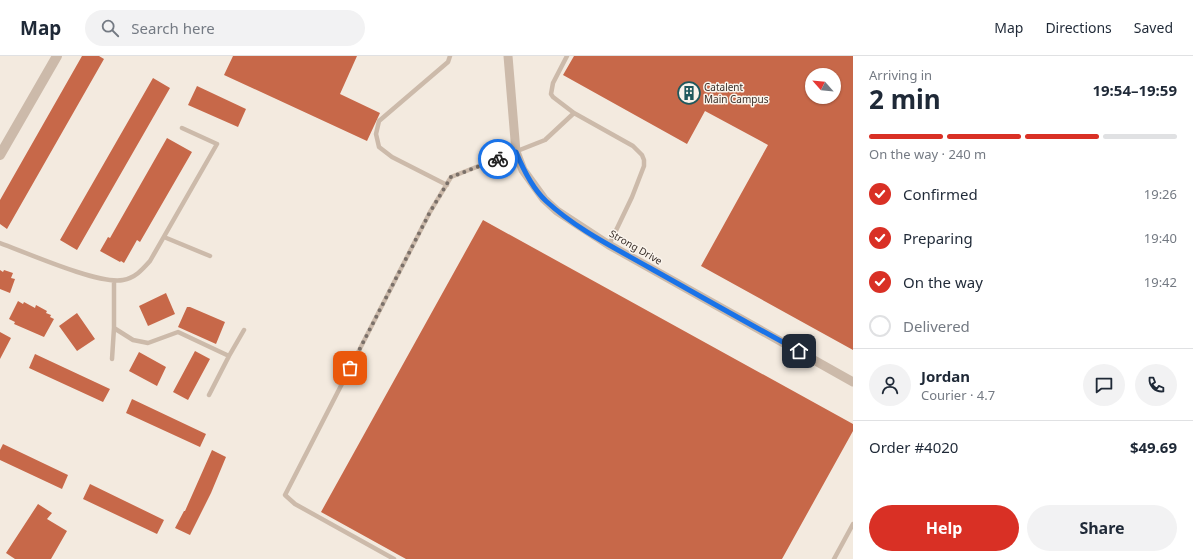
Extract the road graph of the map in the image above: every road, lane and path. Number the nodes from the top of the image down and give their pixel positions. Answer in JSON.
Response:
{"nodes":[{"id":1,"x":57,"y":56,"type":"edge"},
{"id":2,"x":450,"y":56,"type":"edge"},
{"id":3,"x":508,"y":56,"type":"edge"},
{"id":4,"x":567,"y":56,"type":"edge"},
{"id":5,"x":574,"y":112,"type":"junction"},
{"id":6,"x":182,"y":128,"type":"dead end"},
{"id":7,"x":516,"y":152,"type":"junction"},
{"id":8,"x":0,"y":155,"type":"edge"},
{"id":9,"x":446,"y":185,"type":"junction"},
{"id":10,"x":164,"y":237,"type":"junction"},
{"id":11,"x":0,"y":243,"type":"edge"},
{"id":12,"x":609,"y":245,"type":"junction"},
{"id":13,"x":210,"y":256,"type":"dead end"},
{"id":14,"x":114,"y":281,"type":"junction"},
{"id":15,"x":114,"y":328,"type":"junction"},
{"id":16,"x":244,"y":330,"type":"dead end"},
{"id":17,"x":229,"y":356,"type":"junction"},
{"id":18,"x":112,"y":359,"type":"dead end"},
{"id":19,"x":853,"y":382,"type":"edge"},
{"id":20,"x":208,"y":395,"type":"dead end"},
{"id":21,"x":853,"y":524,"type":"edge"},
{"id":22,"x":394,"y":559,"type":"edge"},
{"id":23,"x":834,"y":559,"type":"edge"}],
"edges":[{"from":1,"to":8,"type":"street"},
{"from":2,"to":9,"type":"lane"},
{"from":3,"to":7,"type":"street","name":"Strong Drive"},
{"from":4,"to":5,"type":"lane"},
{"from":5,"to":7,"type":"lane"},
{"from":5,"to":12,"type":"lane"},
{"from":6,"to":10,"type":"lane"},
{"from":7,"to":9,"type":"lane"},
{"from":7,"to":12,"type":"street","name":"Strong Drive"},
{"from":9,"to":22,"type":"lane"},
{"from":10,"to":13,"type":"lane"},
{"from":10,"to":14,"type":"lane"},
{"from":11,"to":14,"type":"lane"},
{"from":12,"to":19,"type":"street","name":"Strong Drive"},
{"from":14,"to":15,"type":"lane"},
{"from":15,"to":17,"type":"lane"},
{"from":15,"to":18,"type":"lane"},
{"from":16,"to":17,"type":"lane"},
{"from":17,"to":20,"type":"lane"},
{"from":21,"to":23,"type":"lane"}]}
